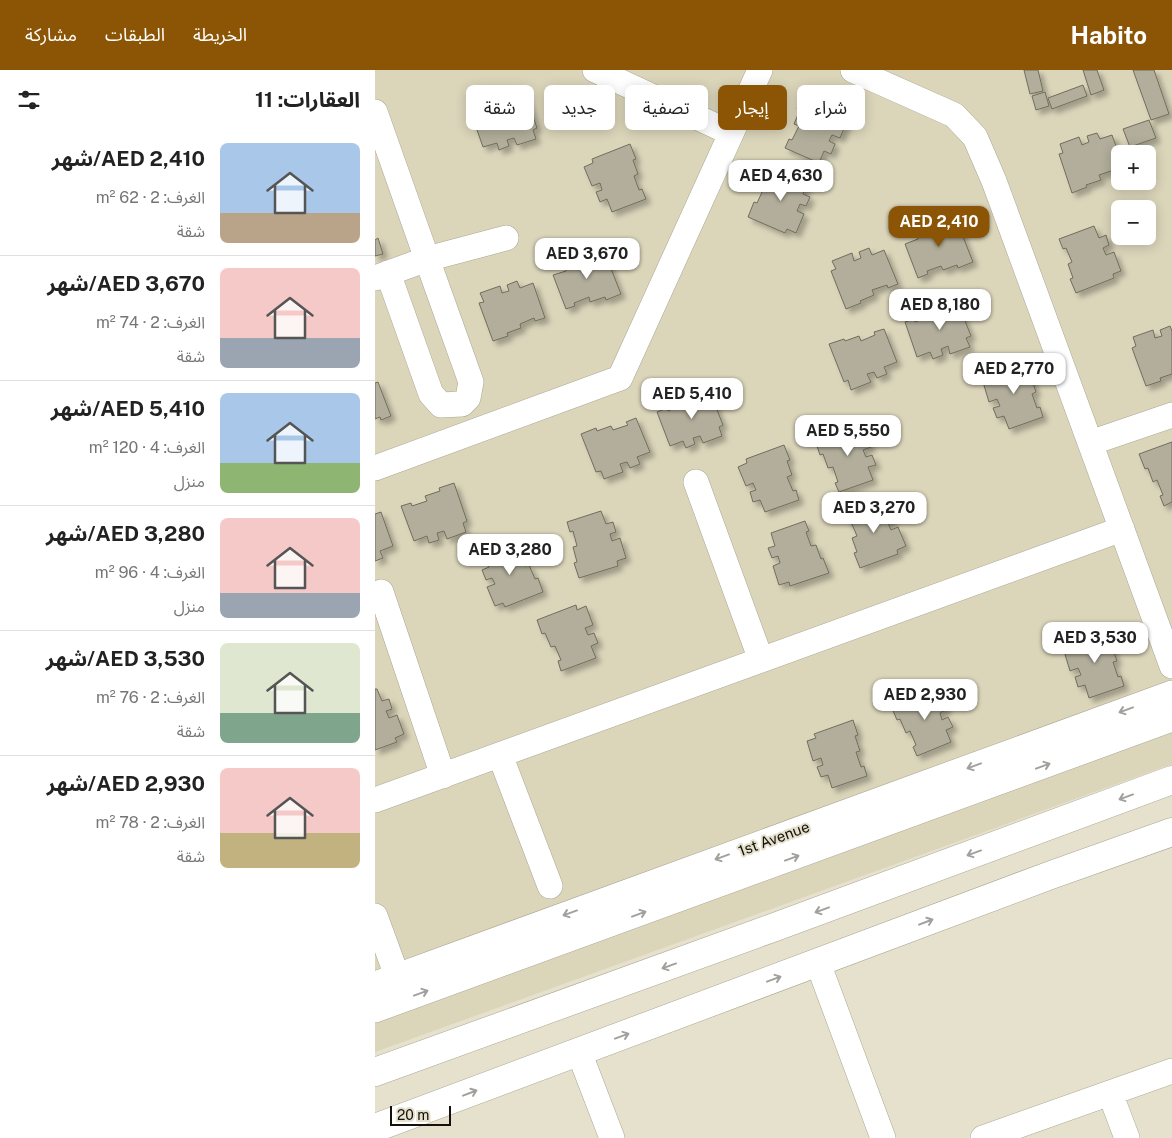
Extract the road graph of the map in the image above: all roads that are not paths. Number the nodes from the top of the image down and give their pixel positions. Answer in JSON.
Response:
{"nodes":[{"id":1,"x":595,"y":70,"type":"edge"},
{"id":2,"x":760,"y":70,"type":"edge"},
{"id":3,"x":853,"y":70,"type":"edge"},
{"id":4,"x":375,"y":112,"type":"edge"},
{"id":5,"x":731,"y":133,"type":"junction"},
{"id":6,"x":506,"y":238,"type":"dead end"},
{"id":7,"x":427,"y":259,"type":"junction"},
{"id":8,"x":382,"y":276,"type":"edge"},
{"id":9,"x":1172,"y":415,"type":"edge"},
{"id":10,"x":1090,"y":443,"type":"junction"},
{"id":11,"x":375,"y":468,"type":"edge"},
{"id":12,"x":696,"y":482,"type":"dead end"},
{"id":13,"x":1122,"y":529,"type":"junction"},
{"id":14,"x":381,"y":592,"type":"dead end"},
{"id":15,"x":761,"y":660,"type":"junction"},
{"id":16,"x":1172,"y":666,"type":"edge"},
{"id":17,"x":1172,"y":693,"type":"edge"},
{"id":18,"x":1172,"y":719,"type":"edge"},
{"id":19,"x":500,"y":755,"type":"junction"},
{"id":20,"x":443,"y":776,"type":"junction"},
{"id":21,"x":1172,"y":780,"type":"edge"},
{"id":22,"x":375,"y":800,"type":"edge"},
{"id":23,"x":1172,"y":832,"type":"edge"},
{"id":24,"x":551,"y":886,"type":"dead end"},
{"id":25,"x":375,"y":916,"type":"edge"},
{"id":26,"x":818,"y":963,"type":"junction"},
{"id":27,"x":386,"y":980,"type":"edge"},
{"id":28,"x":375,"y":1010,"type":"edge"},
{"id":29,"x":579,"y":1052,"type":"junction"},
{"id":30,"x":1172,"y":1071,"type":"edge"},
{"id":31,"x":375,"y":1072,"type":"edge"},
{"id":32,"x":1110,"y":1093,"type":"junction"},
{"id":33,"x":375,"y":1128,"type":"edge"},
{"id":34,"x":611,"y":1138,"type":"edge"},
{"id":35,"x":883,"y":1138,"type":"edge"},
{"id":36,"x":983,"y":1138,"type":"edge"},
{"id":37,"x":1127,"y":1138,"type":"edge"}],
"edges":[{"from":1,"to":5,"type":"street"},
{"from":2,"to":5,"type":"street"},
{"from":3,"to":10,"type":"street"},
{"from":4,"to":7,"type":"street"},
{"from":5,"to":11,"type":"street"},
{"from":6,"to":7,"type":"street"},
{"from":7,"to":8,"type":"street"},
{"from":7,"to":8,"type":"street"},
{"from":9,"to":10,"type":"street"},
{"from":10,"to":13,"type":"street"},
{"from":12,"to":15,"type":"street"},
{"from":13,"to":15,"type":"street"},
{"from":13,"to":16,"type":"street"},
{"from":14,"to":20,"type":"street"},
{"from":15,"to":19,"type":"street"},
{"from":17,"to":27,"type":"street","name":"1st Avenue","one_way":true},
{"from":28,"to":18,"type":"street","name":"1st Avenue","one_way":true},
{"from":19,"to":20,"type":"street"},
{"from":19,"to":24,"type":"street"},
{"from":20,"to":22,"type":"street"},
{"from":21,"to":31,"type":"main road","one_way":true},
{"from":26,"to":23,"type":"main road","one_way":true},
{"from":25,"to":27,"type":"street"},
{"from":29,"to":26,"type":"main road","one_way":true},
{"from":26,"to":35,"type":"street"},
{"from":33,"to":29,"type":"main road","one_way":true},
{"from":29,"to":34,"type":"street"},
{"from":30,"to":32,"type":"street"},
{"from":32,"to":36,"type":"street"},
{"from":32,"to":37,"type":"street"}]}
